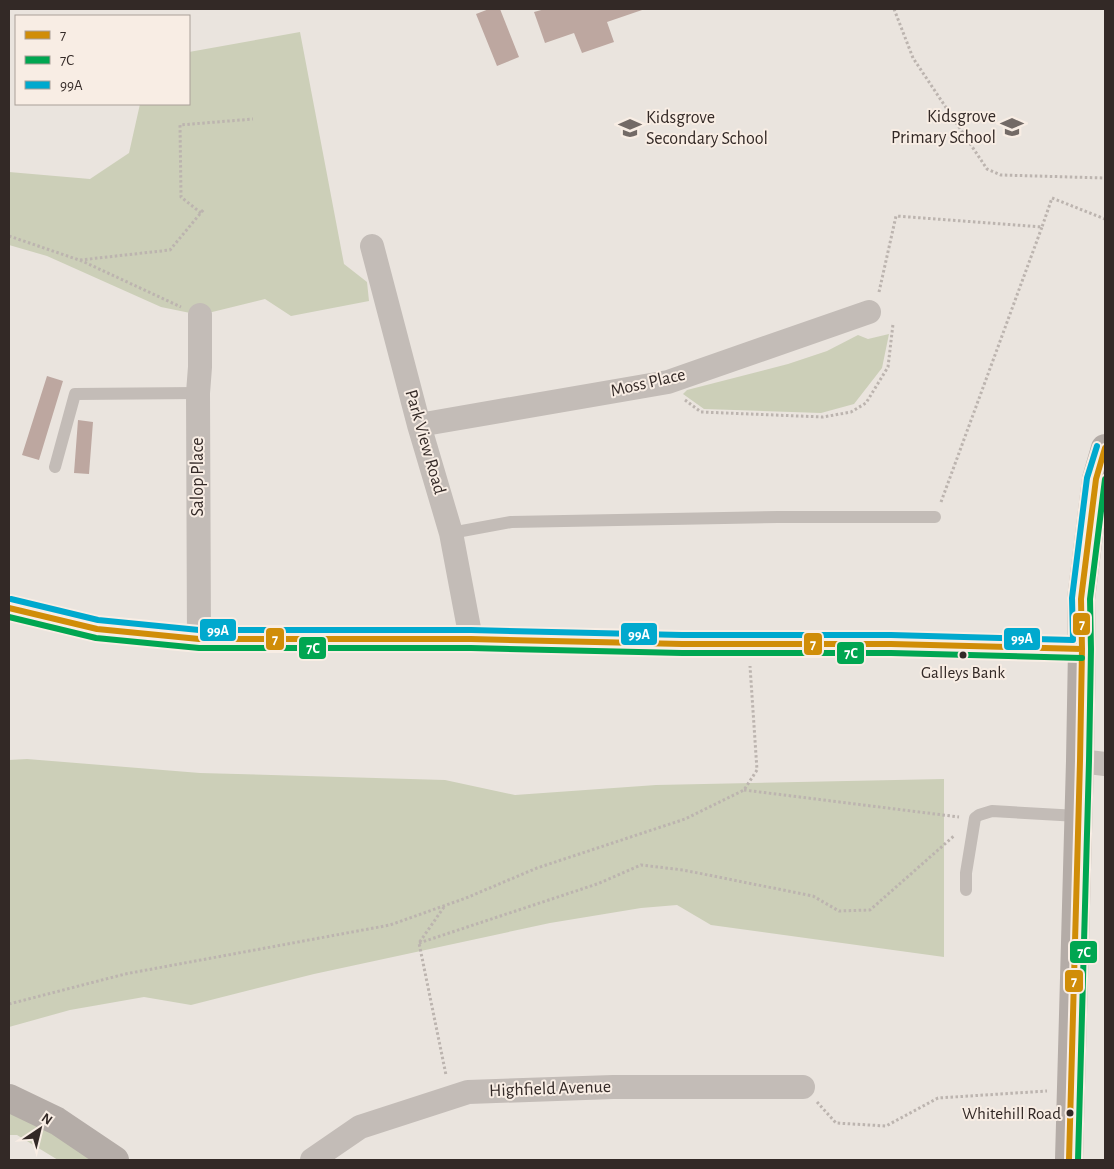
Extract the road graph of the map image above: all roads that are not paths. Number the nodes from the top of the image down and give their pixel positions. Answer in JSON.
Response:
{"nodes":[{"id":1,"x":372,"y":246,"type":"dead end"},
{"id":2,"x":874,"y":302,"type":"road end"},
{"id":3,"x":200,"y":315,"type":"road end"},
{"id":4,"x":198,"y":393,"type":"junction"},
{"id":5,"x":419,"y":425,"type":"junction"},
{"id":6,"x":1105,"y":448,"type":"edge"},
{"id":7,"x":55,"y":467,"type":"dead end"},
{"id":8,"x":935,"y":517,"type":"road end"},
{"id":9,"x":451,"y":533,"type":"junction"},
{"id":10,"x":9,"y":608,"type":"edge"},
{"id":11,"x":199,"y":639,"type":"junction"},
{"id":12,"x":471,"y":639,"type":"junction"},
{"id":13,"x":1082,"y":649,"type":"junction"},
{"id":14,"x":1093,"y":762,"type":"edge"},
{"id":15,"x":1078,"y":816,"type":"junction"},
{"id":16,"x":966,"y":890,"type":"dead end"},
{"id":17,"x":803,"y":1087,"type":"road end"},
{"id":18,"x":9,"y":1098,"type":"edge"},
{"id":19,"x":115,"y":1160,"type":"edge"},
{"id":20,"x":312,"y":1160,"type":"edge"},
{"id":21,"x":1069,"y":1160,"type":"edge"}],
"edges":[{"from":1,"to":5,"type":"street","name":"Park View Road"},
{"from":2,"to":5,"type":"street","name":"Moss Place"},
{"from":3,"to":4,"type":"street","name":"Salop Place"},
{"from":4,"to":7,"type":"lane"},
{"from":4,"to":11,"type":"street","name":"Salop Place"},
{"from":5,"to":9,"type":"street","name":"Park View Road"},
{"from":6,"to":13,"type":"street"},
{"from":8,"to":9,"type":"lane"},
{"from":9,"to":12,"type":"street","name":"Park View Road"},
{"from":10,"to":11,"type":"street"},
{"from":11,"to":12,"type":"street"},
{"from":12,"to":13,"type":"street"},
{"from":13,"to":14,"type":"street"},
{"from":14,"to":15,"type":"street"},
{"from":15,"to":16,"type":"lane"},
{"from":15,"to":21,"type":"street"},
{"from":17,"to":20,"type":"street","name":"Highfield Avenue"},
{"from":18,"to":19,"type":"street"}]}
